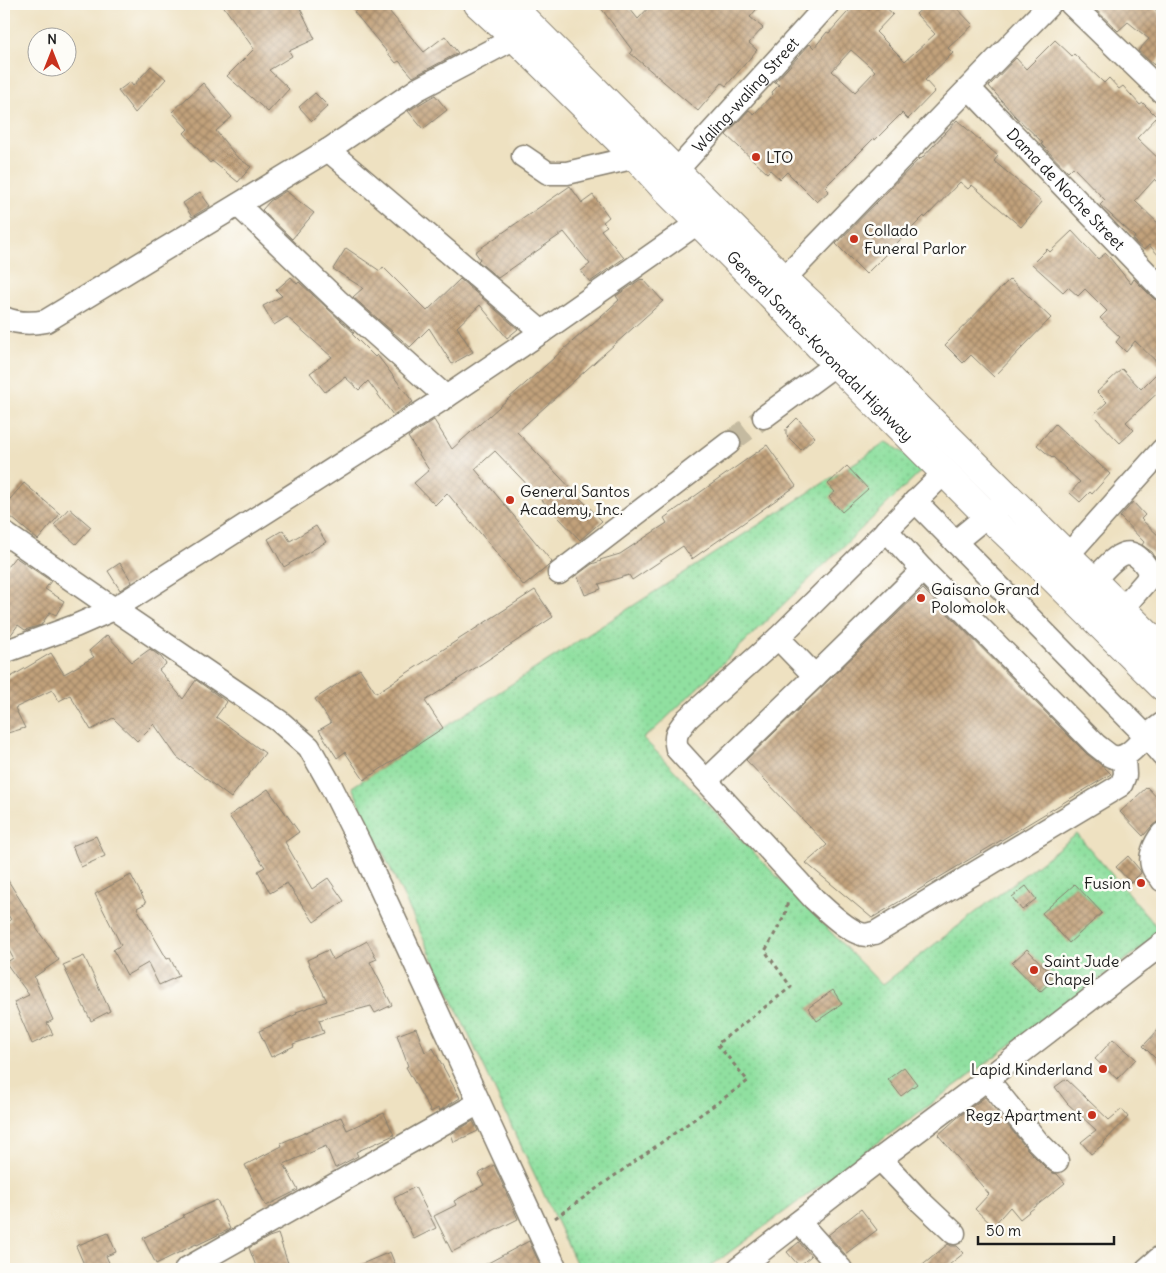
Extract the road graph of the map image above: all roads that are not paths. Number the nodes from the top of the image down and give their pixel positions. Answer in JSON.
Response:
{"nodes":[{"id":1,"x":478,"y":4,"type":"edge"},
{"id":2,"x":509,"y":4,"type":"edge"},
{"id":3,"x":828,"y":4,"type":"edge"},
{"id":4,"x":1050,"y":4,"type":"edge"},
{"id":5,"x":1071,"y":4,"type":"edge"},
{"id":6,"x":515,"y":38,"type":"junction"},
{"id":7,"x":969,"y":88,"type":"junction"},
{"id":8,"x":1162,"y":92,"type":"edge"},
{"id":9,"x":328,"y":150,"type":"junction"},
{"id":10,"x":523,"y":156,"type":"dead end"},
{"id":11,"x":636,"y":157,"type":"junction"},
{"id":12,"x":670,"y":179,"type":"junction"},
{"id":13,"x":238,"y":205,"type":"junction"},
{"id":14,"x":706,"y":215,"type":"junction"},
{"id":15,"x":784,"y":279,"type":"junction"},
{"id":16,"x":1162,"y":289,"type":"edge"},
{"id":17,"x":4,"y":318,"type":"edge"},
{"id":18,"x":542,"y":332,"type":"junction"},
{"id":19,"x":836,"y":364,"type":"junction"},
{"id":20,"x":446,"y":397,"type":"junction"},
{"id":21,"x":764,"y":417,"type":"tunnel mouth"},
{"id":22,"x":729,"y":443,"type":"tunnel mouth"},
{"id":23,"x":1162,"y":450,"type":"edge"},
{"id":24,"x":945,"y":472,"type":"junction"},
{"id":25,"x":1009,"y":498,"type":"junction"},
{"id":26,"x":915,"y":501,"type":"junction"},
{"id":27,"x":987,"y":515,"type":"junction"},
{"id":28,"x":886,"y":530,"type":"junction"},
{"id":29,"x":4,"y":533,"type":"edge"},
{"id":30,"x":956,"y":542,"type":"junction"},
{"id":31,"x":1067,"y":556,"type":"junction"},
{"id":32,"x":923,"y":570,"type":"junction"},
{"id":33,"x":559,"y":573,"type":"dead end"},
{"id":34,"x":1093,"y":581,"type":"junction"},
{"id":35,"x":114,"y":609,"type":"junction"},
{"id":36,"x":1122,"y":610,"type":"junction"},
{"id":37,"x":778,"y":638,"type":"junction"},
{"id":38,"x":1162,"y":649,"type":"edge"},
{"id":39,"x":4,"y":652,"type":"edge"},
{"id":40,"x":815,"y":676,"type":"junction"},
{"id":41,"x":1162,"y":686,"type":"edge"},
{"id":42,"x":1154,"y":730,"type":"edge"},
{"id":43,"x":1162,"y":755,"type":"edge"},
{"id":44,"x":1124,"y":757,"type":"junction"},
{"id":45,"x":707,"y":780,"type":"junction"},
{"id":46,"x":1161,"y":839,"type":"edge"},
{"id":47,"x":1162,"y":880,"type":"edge"},
{"id":48,"x":1162,"y":944,"type":"edge"},
{"id":49,"x":986,"y":1079,"type":"junction"},
{"id":50,"x":480,"y":1103,"type":"junction"},
{"id":51,"x":880,"y":1159,"type":"junction"},
{"id":52,"x":1057,"y":1162,"type":"dead end"},
{"id":53,"x":799,"y":1222,"type":"junction"},
{"id":54,"x":954,"y":1233,"type":"dead end"},
{"id":55,"x":1162,"y":1256,"type":"edge"},
{"id":56,"x":186,"y":1269,"type":"edge"},
{"id":57,"x":556,"y":1269,"type":"edge"},
{"id":58,"x":738,"y":1269,"type":"edge"},
{"id":59,"x":842,"y":1269,"type":"edge"},
{"id":60,"x":1147,"y":1269,"type":"edge"}],
"edges":[{"from":1,"to":6,"type":"highway","name":"General Santos-Koronadal Highway"},
{"from":2,"to":12,"type":"highway","name":"General Santos-Koronadal Highway"},
{"from":3,"to":12,"type":"street","name":"Waling-waling Street"},
{"from":4,"to":7,"type":"street"},
{"from":5,"to":8,"type":"street"},
{"from":6,"to":9,"type":"street"},
{"from":6,"to":11,"type":"highway","name":"General Santos-Koronadal Highway"},
{"from":7,"to":15,"type":"street"},
{"from":7,"to":16,"type":"street","name":"Dama de Noche Street"},
{"from":9,"to":13,"type":"street"},
{"from":9,"to":18,"type":"street"},
{"from":10,"to":11,"type":"street"},
{"from":11,"to":12,"type":"highway","name":"General Santos-Koronadal Highway"},
{"from":12,"to":14,"type":"highway","name":"General Santos-Koronadal Highway"},
{"from":13,"to":17,"type":"street"},
{"from":13,"to":20,"type":"street"},
{"from":14,"to":15,"type":"highway","name":"General Santos-Koronadal Highway"},
{"from":14,"to":18,"type":"street"},
{"from":14,"to":19,"type":"highway","name":"General Santos-Koronadal Highway"},
{"from":15,"to":25,"type":"highway","name":"General Santos-Koronadal Highway"},
{"from":18,"to":20,"type":"street"},
{"from":19,"to":21,"type":"street"},
{"from":19,"to":24,"type":"highway","name":"General Santos-Koronadal Highway"},
{"from":20,"to":35,"type":"street"},
{"from":22,"to":33,"type":"street"},
{"from":23,"to":31,"type":"street"},
{"from":24,"to":26,"type":"street"},
{"from":24,"to":27,"type":"highway","name":"General Santos-Koronadal Highway"},
{"from":25,"to":27,"type":"street"},
{"from":25,"to":31,"type":"highway","name":"General Santos-Koronadal Highway"},
{"from":26,"to":28,"type":"street"},
{"from":26,"to":30,"type":"street"},
{"from":27,"to":30,"type":"street"},
{"from":27,"to":41,"type":"highway","name":"General Santos-Koronadal Highway"},
{"from":28,"to":32,"type":"street"},
{"from":28,"to":37,"type":"street"},
{"from":29,"to":35,"type":"street"},
{"from":30,"to":42,"type":"street"},
{"from":31,"to":34,"type":"highway","name":"General Santos-Koronadal Highway"},
{"from":32,"to":40,"type":"street"},
{"from":32,"to":44,"type":"street"},
{"from":34,"to":36,"type":"highway","name":"General Santos-Koronadal Highway"},
{"from":34,"to":36,"type":"street"},
{"from":35,"to":39,"type":"street"},
{"from":35,"to":50,"type":"street"},
{"from":36,"to":38,"type":"highway","name":"General Santos-Koronadal Highway"},
{"from":37,"to":40,"type":"street"},
{"from":37,"to":45,"type":"street"},
{"from":40,"to":45,"type":"street"},
{"from":42,"to":43,"type":"street"},
{"from":42,"to":44,"type":"street"},
{"from":44,"to":45,"type":"street"},
{"from":46,"to":47,"type":"street"},
{"from":48,"to":49,"type":"street"},
{"from":49,"to":51,"type":"street"},
{"from":49,"to":52,"type":"street"},
{"from":50,"to":56,"type":"street"},
{"from":50,"to":57,"type":"street"},
{"from":51,"to":53,"type":"street"},
{"from":51,"to":54,"type":"street"},
{"from":53,"to":58,"type":"street"},
{"from":53,"to":59,"type":"street"},
{"from":55,"to":60,"type":"street"}]}
